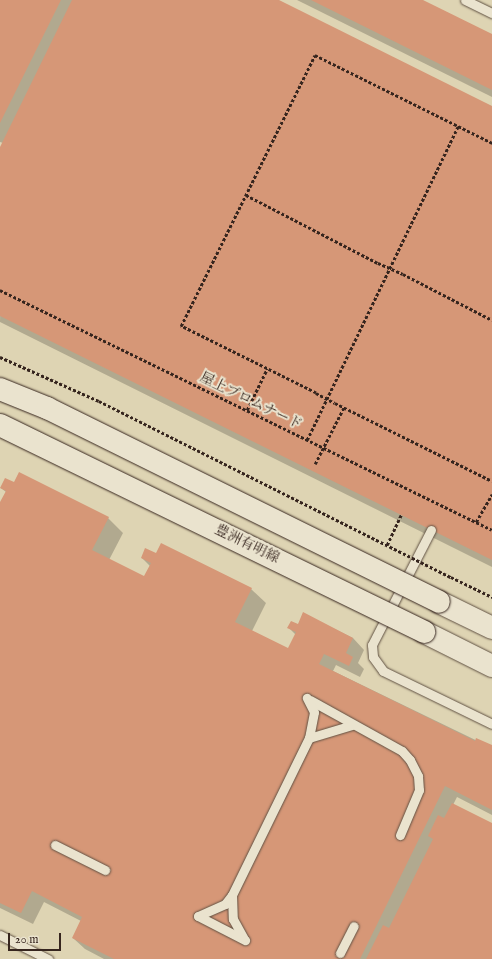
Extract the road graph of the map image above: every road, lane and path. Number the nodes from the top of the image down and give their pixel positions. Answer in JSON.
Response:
{"nodes":[{"id":1,"x":465,"y":0,"type":"edge"},
{"id":2,"x":492,"y":13,"type":"edge"},
{"id":3,"x":458,"y":126,"type":"junction"},
{"id":4,"x":492,"y":143,"type":"edge"},
{"id":5,"x":246,"y":195,"type":"junction"},
{"id":6,"x":0,"y":290,"type":"edge"},
{"id":7,"x":492,"y":320,"type":"edge"},
{"id":8,"x":0,"y":357,"type":"edge"},
{"id":9,"x":267,"y":369,"type":"junction"},
{"id":10,"x":0,"y":389,"type":"edge"},
{"id":11,"x":344,"y":407,"type":"junction"},
{"id":12,"x":247,"y":410,"type":"junction"},
{"id":13,"x":0,"y":425,"type":"edge"},
{"id":14,"x":307,"y":440,"type":"junction"},
{"id":15,"x":315,"y":464,"type":"dead end"},
{"id":16,"x":492,"y":481,"type":"edge"},
{"id":17,"x":492,"y":494,"type":"edge"},
{"id":18,"x":401,"y":515,"type":"dead end"},
{"id":19,"x":476,"y":522,"type":"junction"},
{"id":20,"x":431,"y":530,"type":"dead end"},
{"id":21,"x":492,"y":530,"type":"edge"},
{"id":22,"x":387,"y":545,"type":"junction"},
{"id":23,"x":492,"y":597,"type":"edge"},
{"id":24,"x":492,"y":628,"type":"edge"},
{"id":25,"x":492,"y":666,"type":"edge"},
{"id":26,"x":492,"y":724,"type":"edge"},
{"id":27,"x":352,"y":725,"type":"junction"},
{"id":28,"x":309,"y":738,"type":"junction"},
{"id":29,"x":400,"y":835,"type":"dead end"},
{"id":30,"x":54,"y":845,"type":"dead end"},
{"id":31,"x":105,"y":870,"type":"dead end"},
{"id":32,"x":232,"y":894,"type":"junction"},
{"id":33,"x":354,"y":926,"type":"dead end"},
{"id":34,"x":0,"y":935,"type":"edge"},
{"id":35,"x":340,"y":954,"type":"dead end"},
{"id":36,"x":48,"y":959,"type":"edge"}],
"edges":[{"from":1,"to":2,"type":"lane"},
{"from":3,"to":4,"type":"path"},
{"from":3,"to":5,"type":"path"},
{"from":3,"to":14,"type":"path"},
{"from":5,"to":7,"type":"path","bridge":true},
{"from":5,"to":9,"type":"path"},
{"from":6,"to":12,"type":"path","name":"屋上プロムナード"},
{"from":8,"to":22,"type":"path","bridge":true},
{"from":9,"to":11,"type":"path","bridge":true},
{"from":9,"to":12,"type":"path"},
{"from":10,"to":24,"type":"main road","bridge":true},
{"from":11,"to":15,"type":"path"},
{"from":11,"to":16,"type":"path"},
{"from":12,"to":14,"type":"path","name":"屋上プロムナード"},
{"from":13,"to":25,"type":"main road","name":"豊洲有明線","bridge":true},
{"from":14,"to":19,"type":"path","name":"屋上プロムナード"},
{"from":17,"to":19,"type":"path"},
{"from":18,"to":22,"type":"path"},
{"from":19,"to":21,"type":"path","name":"屋上プロムナード"},
{"from":20,"to":26,"type":"lane"},
{"from":22,"to":23,"type":"path","bridge":true},
{"from":27,"to":28,"type":"lane"},
{"from":27,"to":28,"type":"lane"},
{"from":27,"to":29,"type":"lane"},
{"from":28,"to":32,"type":"lane"},
{"from":30,"to":31,"type":"lane"},
{"from":32,"to":32,"type":"lane"},
{"from":33,"to":35,"type":"lane"},
{"from":34,"to":36,"type":"lane"}]}
